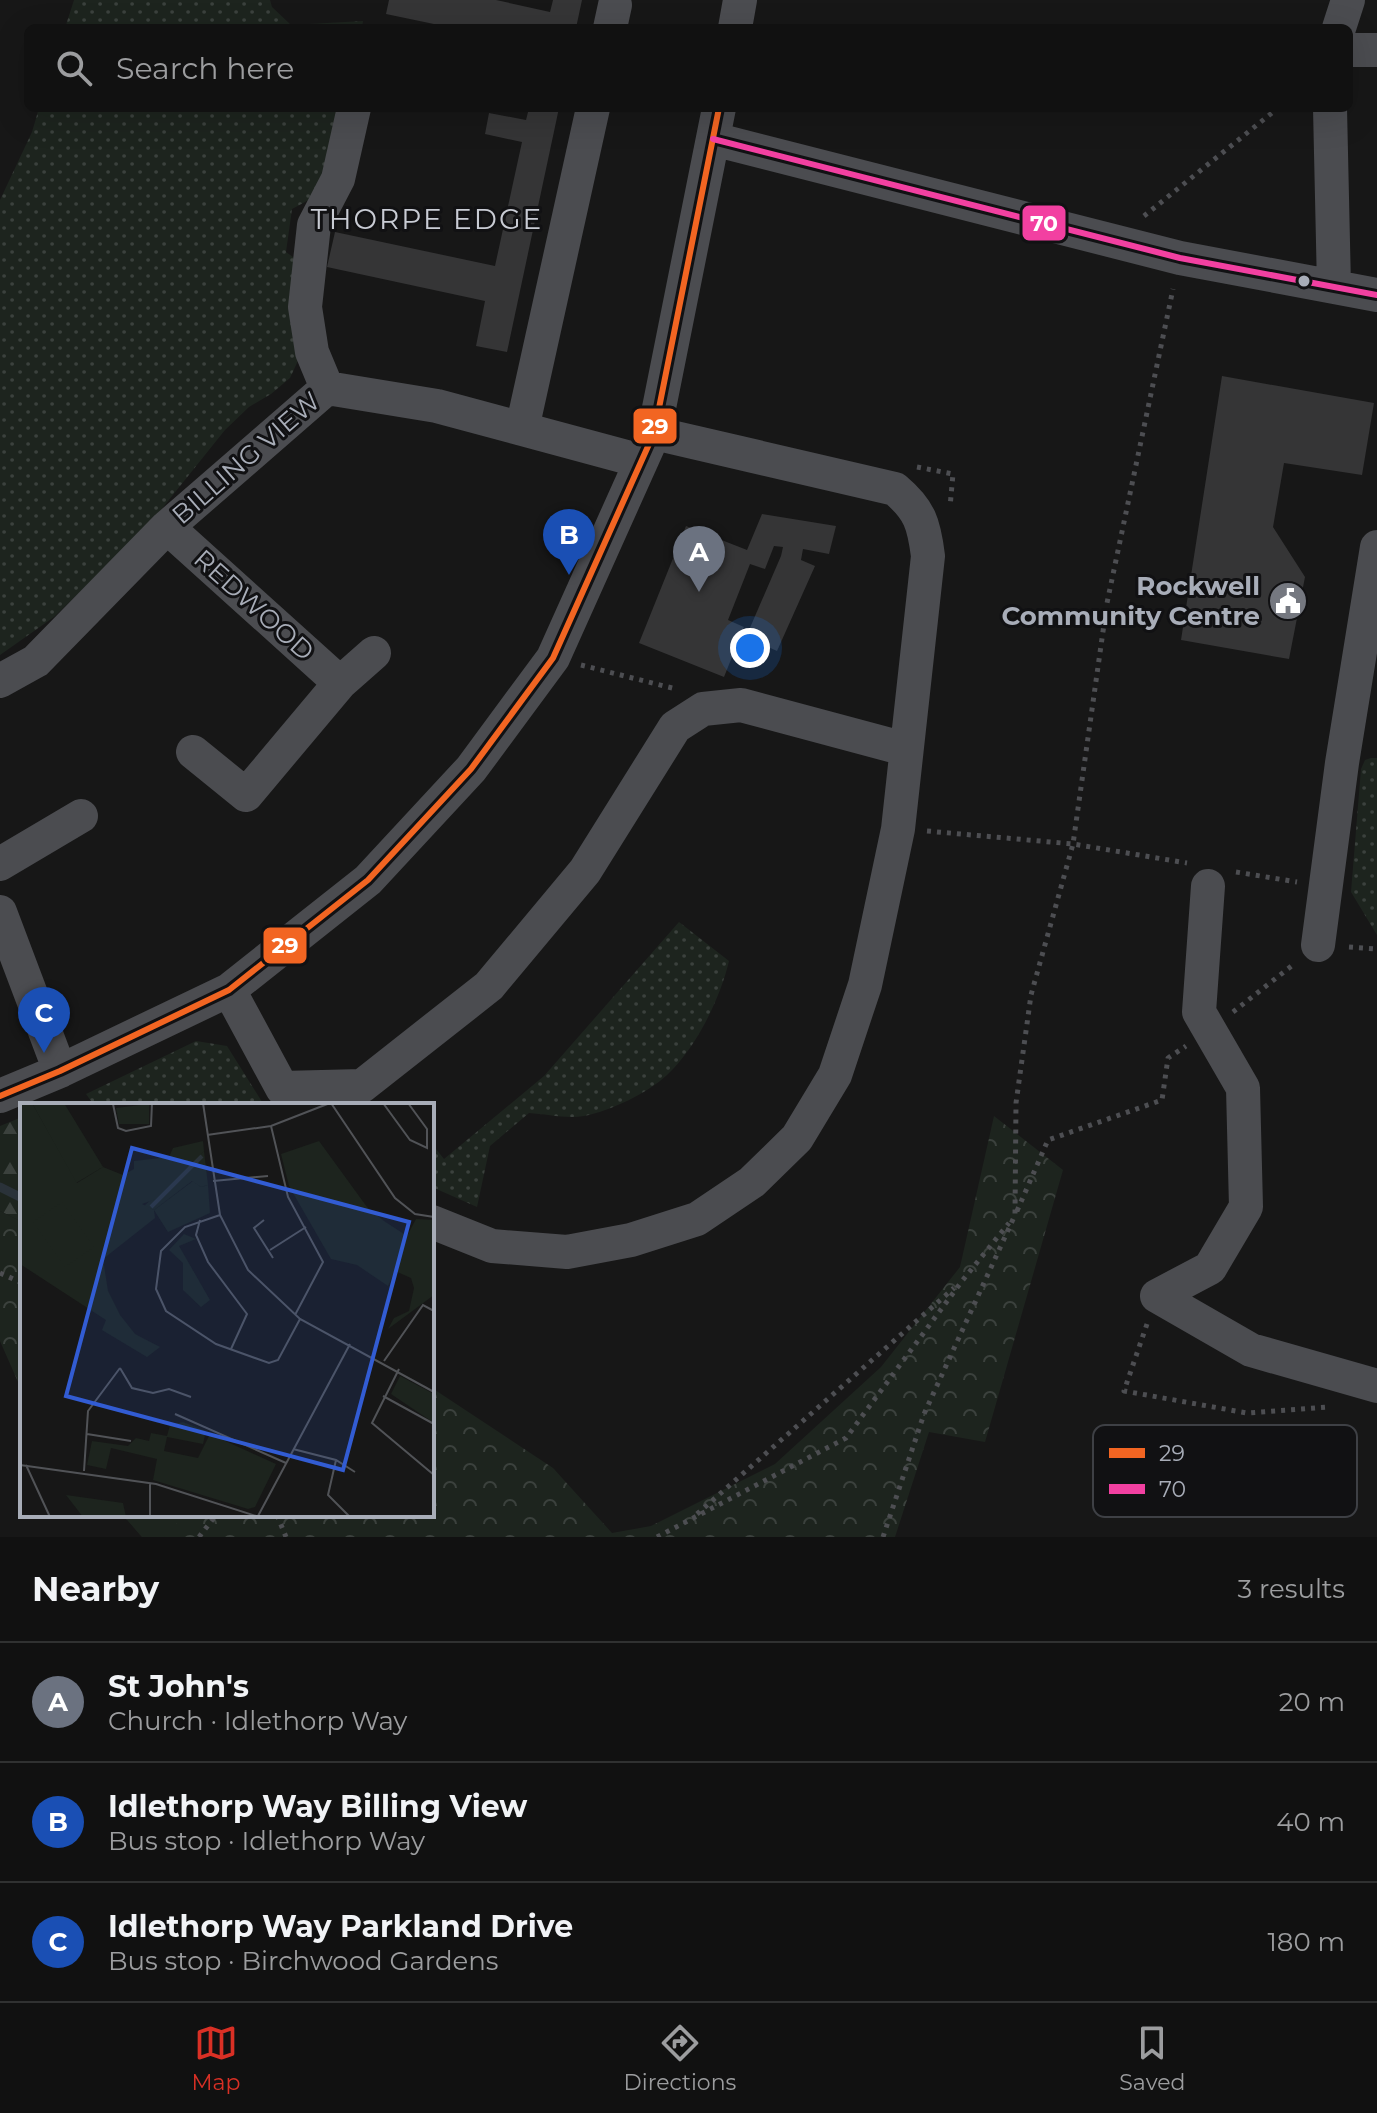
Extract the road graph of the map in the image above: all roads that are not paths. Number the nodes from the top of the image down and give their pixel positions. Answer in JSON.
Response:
{"nodes":[{"id":1,"x":740,"y":0,"type":"edge"},
{"id":2,"x":1348,"y":0,"type":"edge"},
{"id":3,"x":736,"y":24,"type":"edge"},
{"id":4,"x":1340,"y":24,"type":"edge"},
{"id":5,"x":1353,"y":50,"type":"edge"},
{"id":6,"x":1377,"y":50,"type":"edge"},
{"id":7,"x":353,"y":112,"type":"edge"},
{"id":8,"x":592,"y":112,"type":"edge"},
{"id":9,"x":1330,"y":112,"type":"edge"},
{"id":10,"x":716,"y":124,"type":"edge"},
{"id":11,"x":1334,"y":287,"type":"junction"},
{"id":12,"x":1377,"y":295,"type":"edge"},
{"id":13,"x":327,"y":388,"type":"junction"},
{"id":14,"x":522,"y":429,"type":"junction"},
{"id":15,"x":647,"y":447,"type":"junction"},
{"id":16,"x":167,"y":527,"type":"junction"},
{"id":17,"x":1377,"y":547,"type":"edge"},
{"id":18,"x":374,"y":653,"type":"dead end"},
{"id":19,"x":0,"y":681,"type":"edge"},
{"id":20,"x":340,"y":683,"type":"junction"},
{"id":21,"x":905,"y":749,"type":"junction"},
{"id":22,"x":193,"y":752,"type":"dead end"},
{"id":23,"x":81,"y":816,"type":"dead end"},
{"id":24,"x":0,"y":864,"type":"edge"},
{"id":25,"x":1213,"y":874,"type":"road end"},
{"id":26,"x":0,"y":912,"type":"edge"},
{"id":27,"x":1318,"y":945,"type":"road end"},
{"id":28,"x":229,"y":990,"type":"junction"},
{"id":29,"x":60,"y":1071,"type":"junction"},
{"id":30,"x":0,"y":1096,"type":"edge"},
{"id":31,"x":289,"y":1096,"type":"edge"},
{"id":32,"x":434,"y":1223,"type":"edge"},
{"id":33,"x":1377,"y":1386,"type":"edge"}],
"edges":[{"from":1,"to":3,"type":"street"},
{"from":2,"to":4,"type":"street"},
{"from":5,"to":6,"type":"street"},
{"from":7,"to":13,"type":"street"},
{"from":8,"to":14,"type":"street"},
{"from":9,"to":11,"type":"street"},
{"from":10,"to":11,"type":"street"},
{"from":10,"to":15,"type":"street"},
{"from":11,"to":12,"type":"street"},
{"from":13,"to":14,"type":"street","name":"BILLING VIEW"},
{"from":13,"to":16,"type":"street","name":"BILLING VIEW"},
{"from":14,"to":15,"type":"street","name":"BILLING VIEW"},
{"from":15,"to":21,"type":"street","name":"BILLING VIEW"},
{"from":15,"to":28,"type":"street"},
{"from":16,"to":19,"type":"street","name":"BILLING VIEW"},
{"from":16,"to":20,"type":"street","name":"REDWOOD"},
{"from":17,"to":27,"type":"street"},
{"from":18,"to":20,"type":"street"},
{"from":20,"to":22,"type":"street"},
{"from":21,"to":31,"type":"street"},
{"from":21,"to":32,"type":"street","name":"BILLING VIEW"},
{"from":23,"to":24,"type":"street"},
{"from":25,"to":33,"type":"street"},
{"from":26,"to":29,"type":"street"},
{"from":28,"to":29,"type":"street"},
{"from":28,"to":31,"type":"street"},
{"from":29,"to":30,"type":"street"}]}
